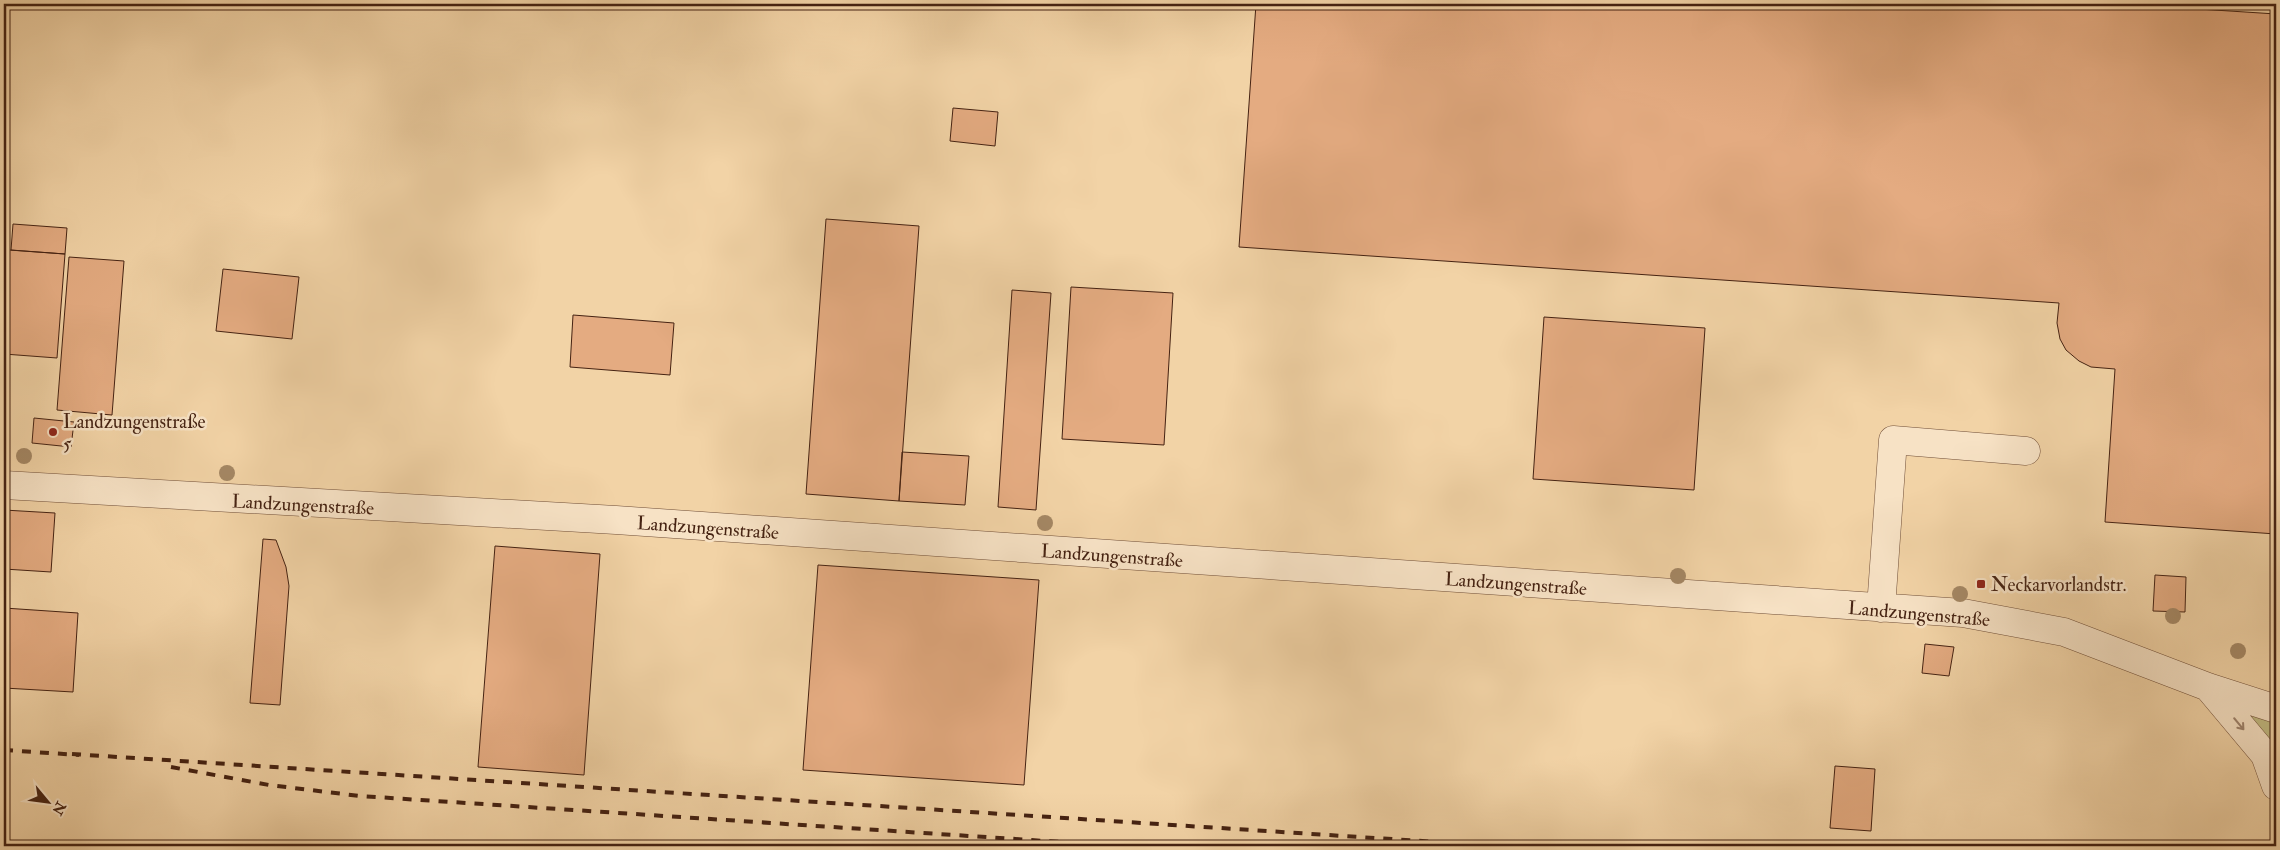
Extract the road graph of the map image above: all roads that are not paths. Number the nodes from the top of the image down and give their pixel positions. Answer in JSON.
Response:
{"nodes":[{"id":1,"x":2026,"y":450,"type":"dead end"},
{"id":2,"x":4,"y":486,"type":"edge"},
{"id":3,"x":1881,"y":608,"type":"junction"},
{"id":4,"x":2208,"y":687,"type":"junction"},
{"id":5,"x":2276,"y":709,"type":"edge"},
{"id":6,"x":2276,"y":786,"type":"edge"}],
"edges":[{"from":1,"to":3,"type":"street"},
{"from":2,"to":3,"type":"street","name":"Landzungenstraße"},
{"from":3,"to":4,"type":"street","name":"Landzungenstraße"},
{"from":4,"to":5,"type":"street","name":"Landzungenstraße"},
{"from":4,"to":6,"type":"street","name":"Landzungenstraße","one_way":true}]}
